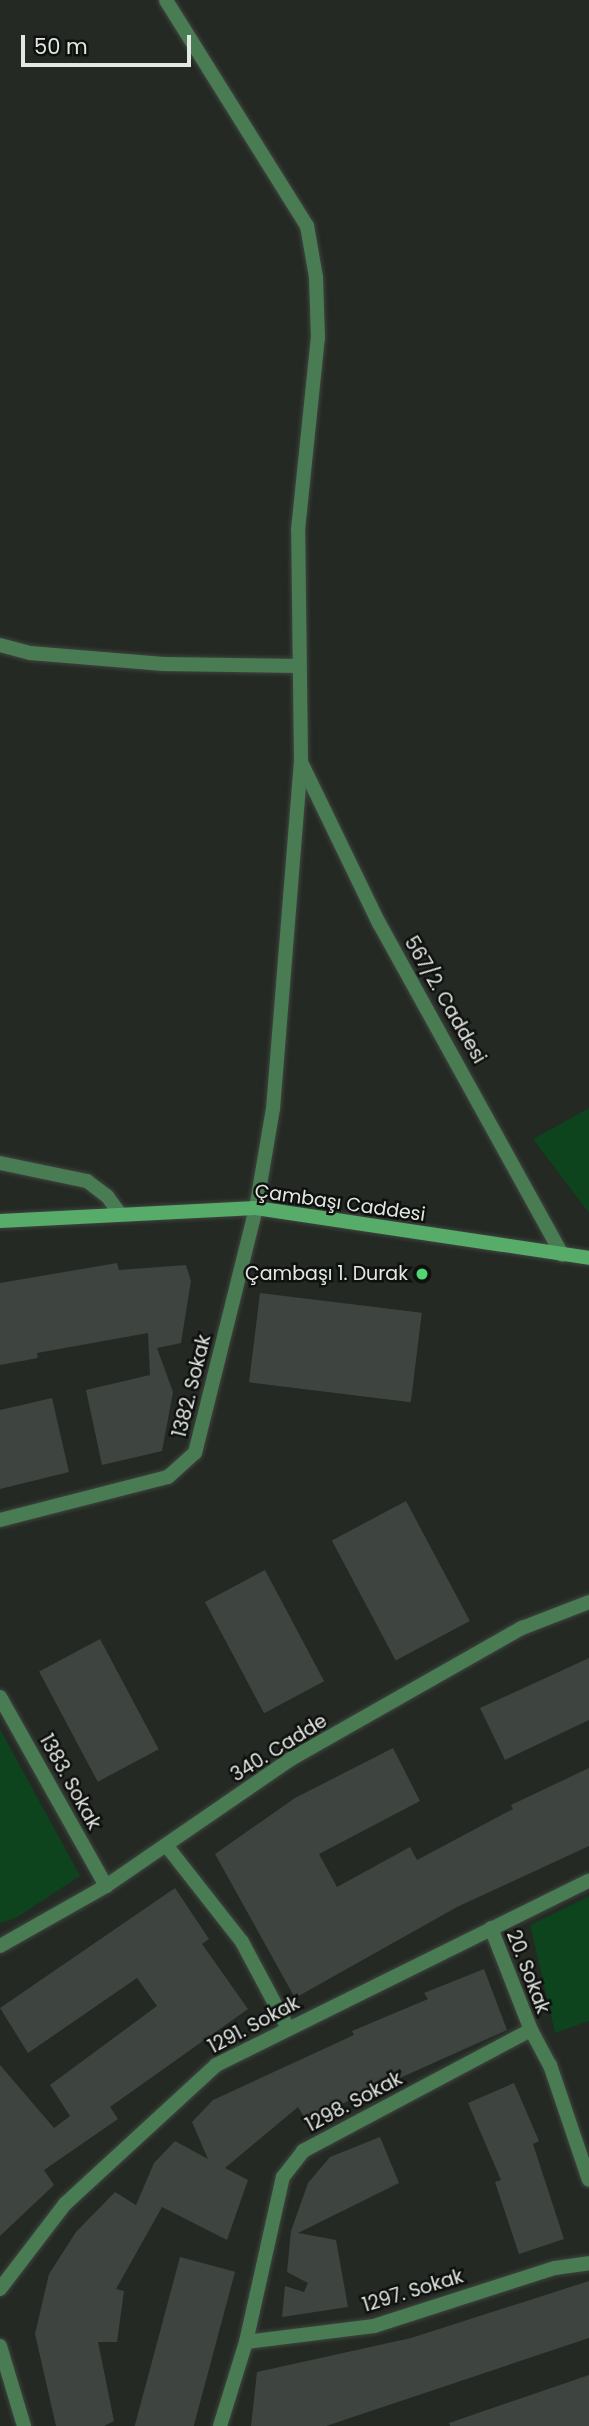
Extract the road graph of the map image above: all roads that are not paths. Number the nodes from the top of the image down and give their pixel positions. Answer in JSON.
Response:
{"nodes":[{"id":1,"x":166,"y":0,"type":"edge"},
{"id":2,"x":0,"y":645,"type":"edge"},
{"id":3,"x":299,"y":666,"type":"junction"},
{"id":4,"x":301,"y":761,"type":"junction"},
{"id":5,"x":0,"y":1163,"type":"edge"},
{"id":6,"x":256,"y":1208,"type":"junction"},
{"id":7,"x":120,"y":1214,"type":"junction"},
{"id":8,"x":0,"y":1221,"type":"edge"},
{"id":9,"x":562,"y":1255,"type":"junction"},
{"id":10,"x":589,"y":1258,"type":"edge"},
{"id":11,"x":0,"y":1520,"type":"edge"},
{"id":12,"x":589,"y":1602,"type":"edge"},
{"id":13,"x":0,"y":1697,"type":"edge"},
{"id":14,"x":166,"y":1845,"type":"junction"},
{"id":15,"x":589,"y":1881,"type":"edge"},
{"id":16,"x":106,"y":1886,"type":"junction"},
{"id":17,"x":491,"y":1928,"type":"junction"},
{"id":18,"x":0,"y":1945,"type":"edge"},
{"id":19,"x":288,"y":2028,"type":"junction"},
{"id":20,"x":531,"y":2030,"type":"junction"},
{"id":21,"x":589,"y":2180,"type":"edge"},
{"id":22,"x":589,"y":2263,"type":"edge"},
{"id":23,"x":0,"y":2289,"type":"edge"},
{"id":24,"x":246,"y":2342,"type":"junction"},
{"id":25,"x":0,"y":2346,"type":"edge"},
{"id":26,"x":24,"y":2426,"type":"edge"},
{"id":27,"x":220,"y":2426,"type":"edge"}],
"edges":[{"from":1,"to":3,"type":"street","name":"1382. Sokak"},
{"from":2,"to":3,"type":"street"},
{"from":3,"to":4,"type":"street","name":"1382. Sokak"},
{"from":4,"to":6,"type":"street","name":"1382. Sokak"},
{"from":4,"to":9,"type":"street","name":"567/2. Caddesi"},
{"from":5,"to":7,"type":"street"},
{"from":6,"to":7,"type":"main road","name":"Çambaşı Caddesi"},
{"from":6,"to":9,"type":"main road","name":"Çambaşı Caddesi"},
{"from":6,"to":11,"type":"street","name":"1382. Sokak"},
{"from":7,"to":8,"type":"main road","name":"Çambaşı Caddesi"},
{"from":9,"to":10,"type":"main road","name":"Çambaşı Caddesi"},
{"from":12,"to":14,"type":"street","name":"340. Cadde"},
{"from":13,"to":16,"type":"street","name":"1383. Sokak"},
{"from":14,"to":16,"type":"street","name":"340. Cadde"},
{"from":14,"to":19,"type":"street"},
{"from":15,"to":17,"type":"street","name":"1291. Sokak"},
{"from":16,"to":18,"type":"street","name":"340. Cadde"},
{"from":17,"to":19,"type":"street","name":"1291. Sokak"},
{"from":17,"to":20,"type":"street","name":"20. Sokak"},
{"from":19,"to":23,"type":"street","name":"1291. Sokak"},
{"from":20,"to":21,"type":"street","name":"20. Sokak"},
{"from":20,"to":24,"type":"street","name":"1298. Sokak"},
{"from":22,"to":24,"type":"street","name":"1297. Sokak"},
{"from":24,"to":27,"type":"street","name":"1298. Sokak"},
{"from":25,"to":26,"type":"street"}]}
